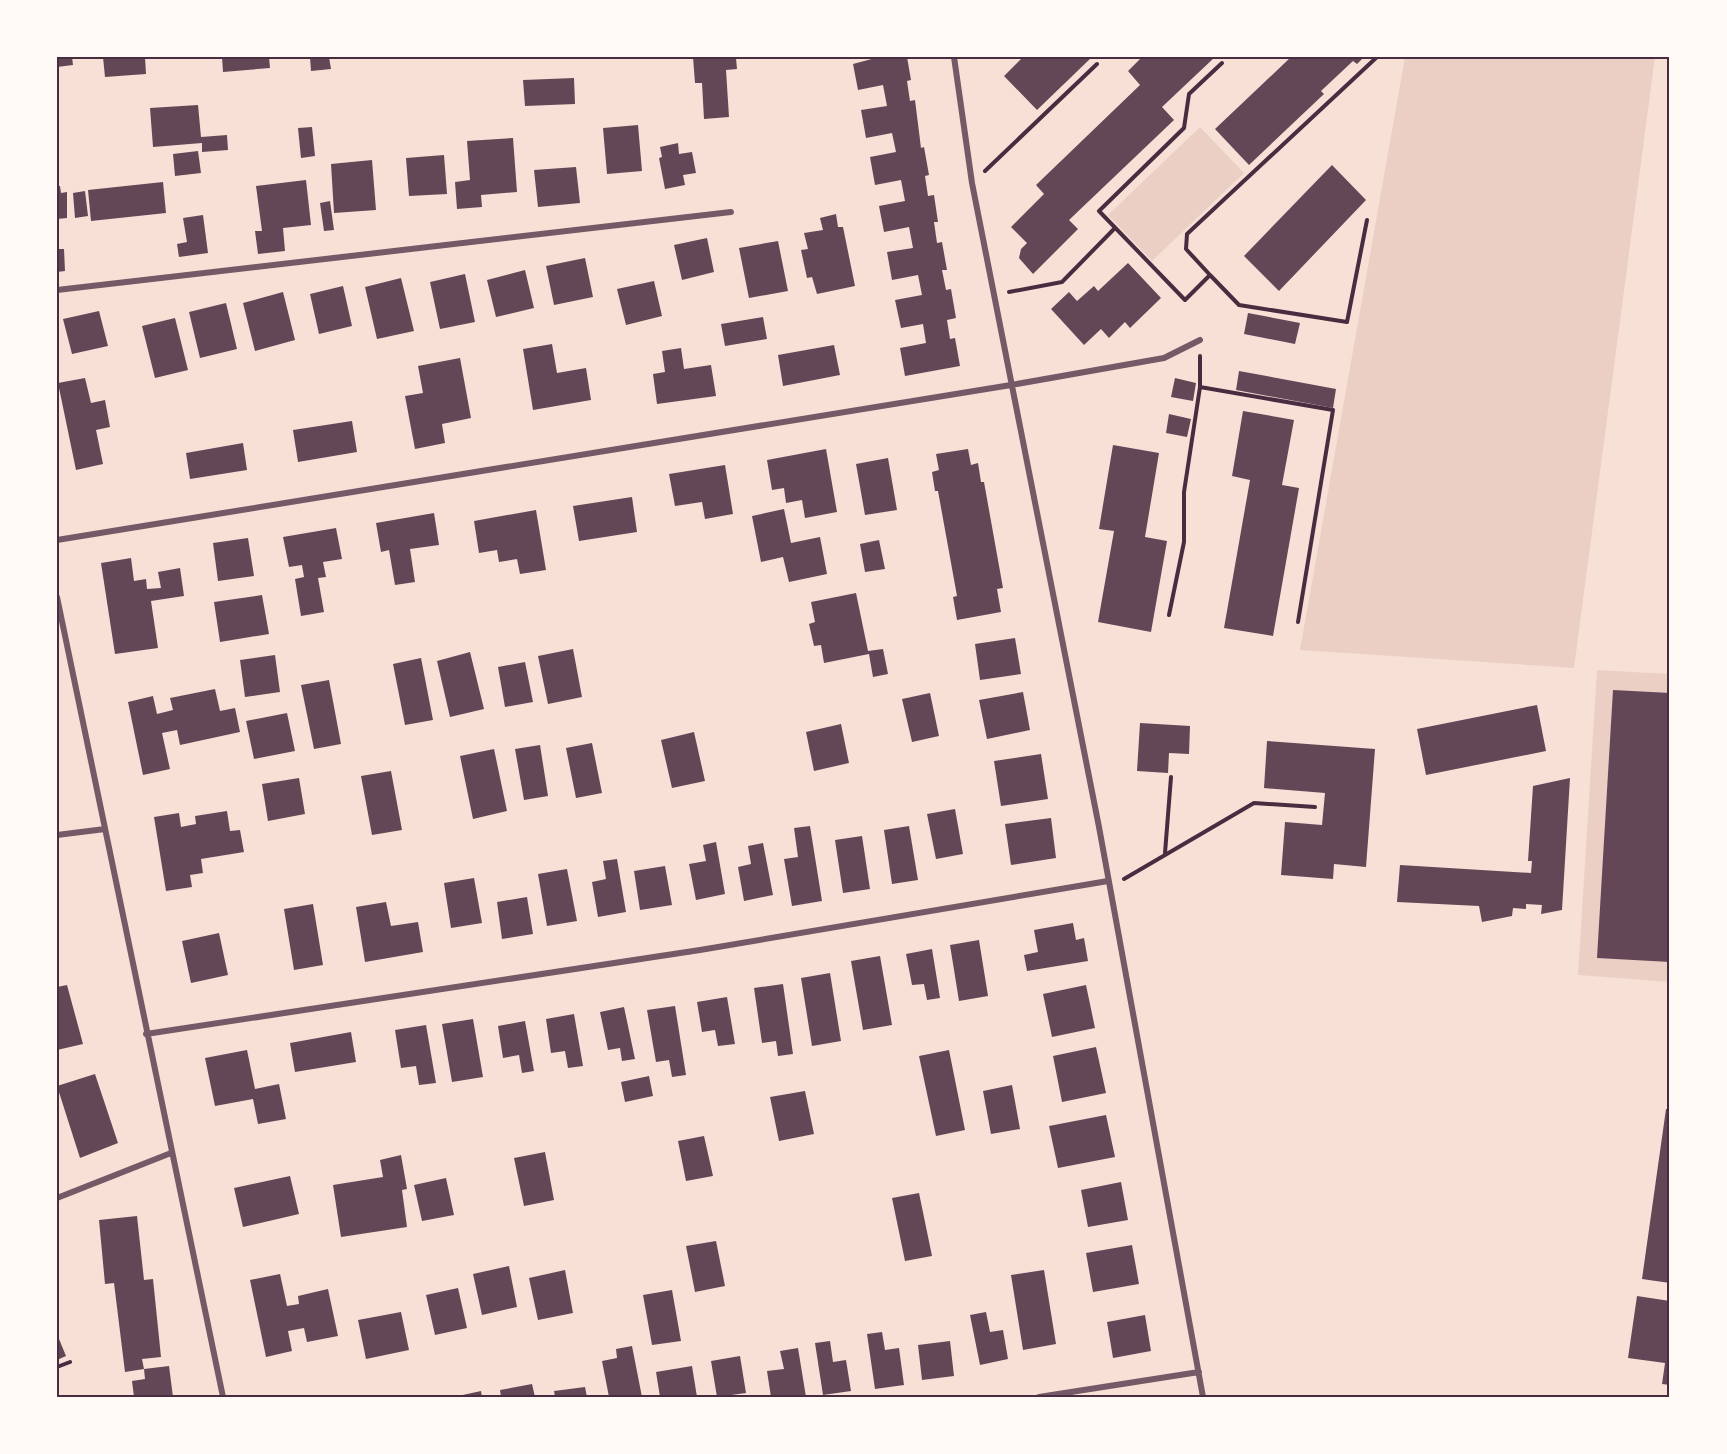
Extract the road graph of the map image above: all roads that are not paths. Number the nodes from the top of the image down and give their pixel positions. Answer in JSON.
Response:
{"nodes":[{"id":1,"x":954,"y":57,"type":"edge"},
{"id":2,"x":731,"y":212,"type":"dead end"},
{"id":3,"x":57,"y":291,"type":"edge"},
{"id":4,"x":1200,"y":340,"type":"road end"},
{"id":5,"x":1011,"y":385,"type":"junction"},
{"id":6,"x":57,"y":540,"type":"edge"},
{"id":7,"x":57,"y":597,"type":"edge"},
{"id":8,"x":105,"y":829,"type":"junction"},
{"id":9,"x":57,"y":835,"type":"edge"},
{"id":10,"x":1108,"y":881,"type":"junction"},
{"id":11,"x":146,"y":1034,"type":"junction"},
{"id":12,"x":171,"y":1153,"type":"junction"},
{"id":13,"x":57,"y":1197,"type":"edge"},
{"id":14,"x":1199,"y":1372,"type":"junction"},
{"id":15,"x":223,"y":1397,"type":"edge"},
{"id":16,"x":1039,"y":1397,"type":"edge"},
{"id":17,"x":1203,"y":1397,"type":"edge"}],
"edges":[{"from":1,"to":5,"type":"street"},
{"from":2,"to":3,"type":"street"},
{"from":4,"to":5,"type":"street"},
{"from":5,"to":6,"type":"street"},
{"from":5,"to":10,"type":"street"},
{"from":7,"to":8,"type":"street"},
{"from":8,"to":9,"type":"street"},
{"from":8,"to":11,"type":"street"},
{"from":10,"to":11,"type":"street"},
{"from":10,"to":14,"type":"street"},
{"from":11,"to":12,"type":"street"},
{"from":12,"to":13,"type":"street"},
{"from":12,"to":15,"type":"street"},
{"from":14,"to":16,"type":"street"},
{"from":14,"to":17,"type":"street"}]}
